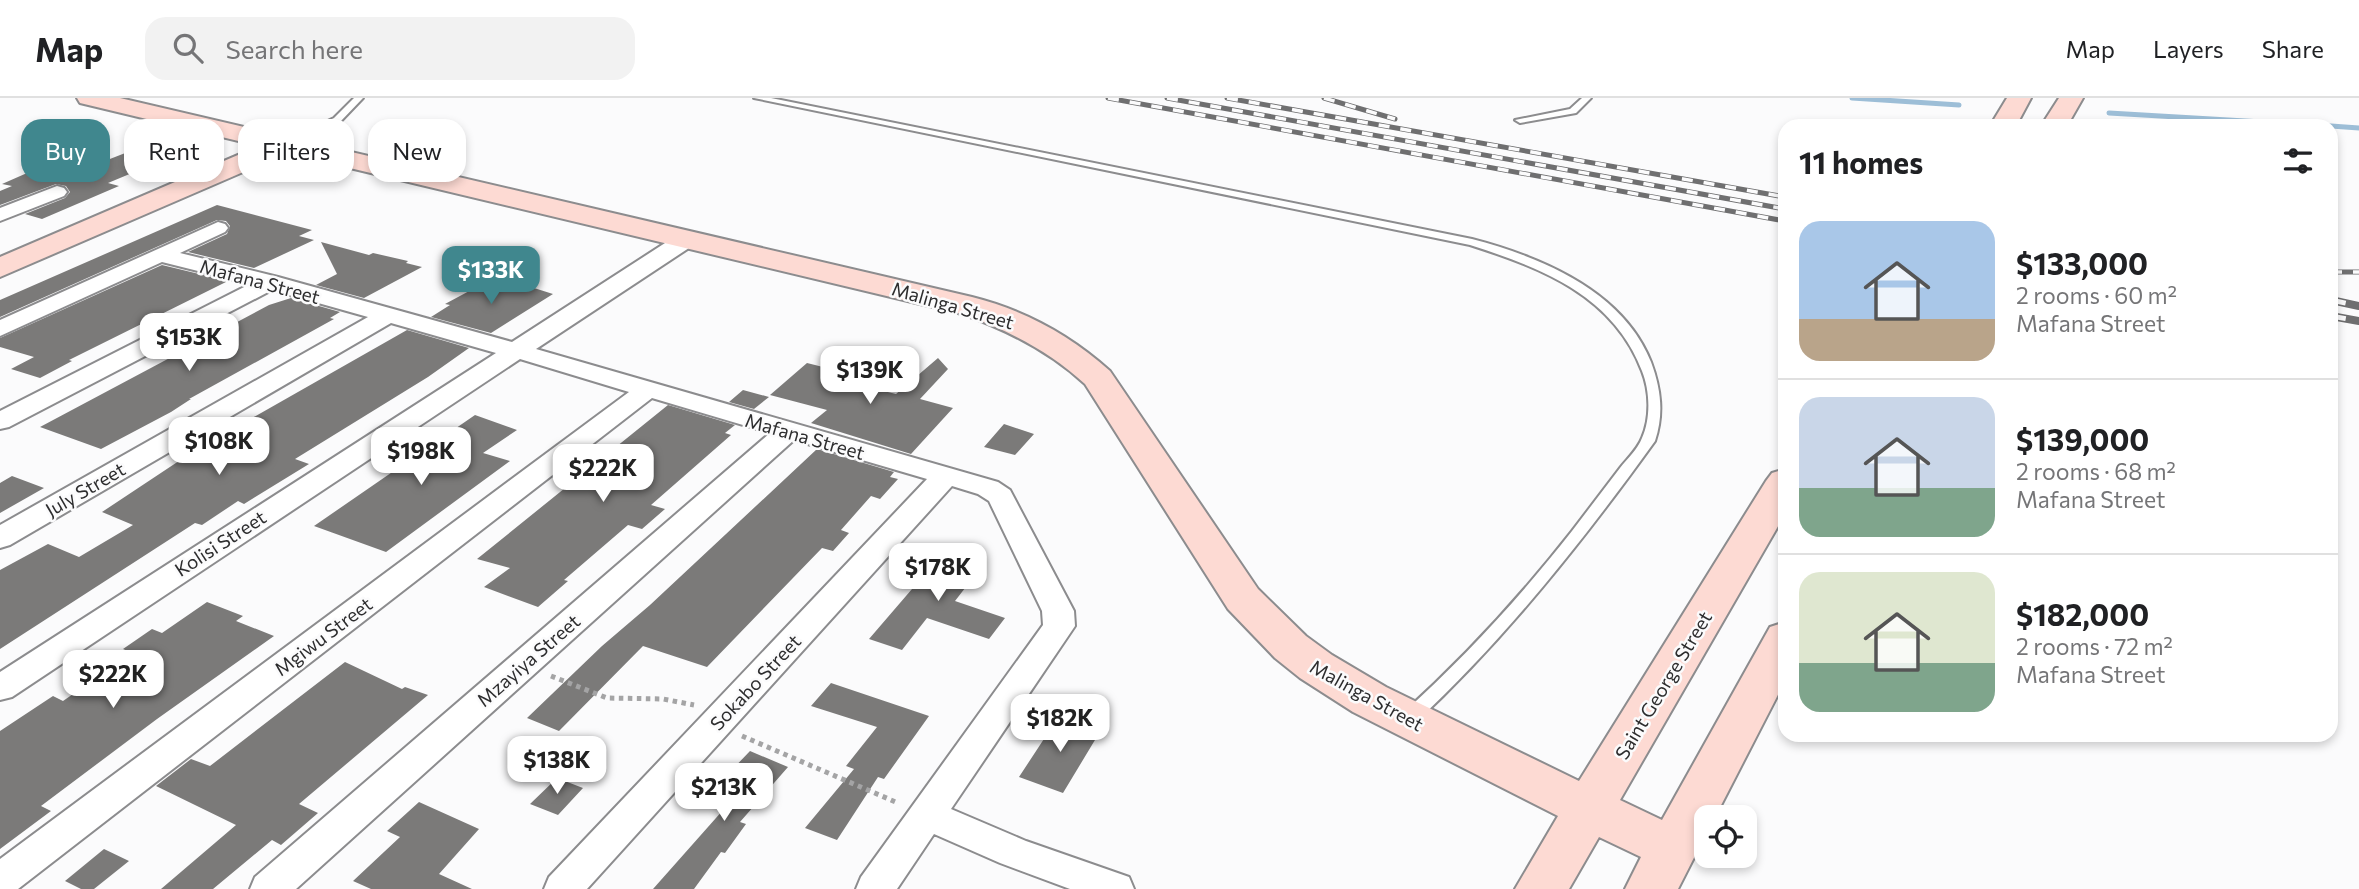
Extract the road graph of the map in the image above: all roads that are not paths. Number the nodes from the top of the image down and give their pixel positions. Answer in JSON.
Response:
{"nodes":[{"id":1,"x":89,"y":98,"type":"edge"},
{"id":2,"x":359,"y":98,"type":"edge"},
{"id":3,"x":758,"y":98,"type":"edge"},
{"id":4,"x":1587,"y":98,"type":"edge"},
{"id":5,"x":2019,"y":98,"type":"edge"},
{"id":6,"x":2071,"y":98,"type":"edge"},
{"id":7,"x":338,"y":119,"type":"edge"},
{"id":8,"x":2007,"y":119,"type":"edge"},
{"id":9,"x":2058,"y":119,"type":"edge"},
{"id":10,"x":1520,"y":120,"type":"dead end"},
{"id":11,"x":238,"y":133,"type":"edge"},
{"id":12,"x":354,"y":160,"type":"edge"},
{"id":13,"x":238,"y":164,"type":"edge"},
{"id":14,"x":57,"y":192,"type":"dead end"},
{"id":15,"x":5,"y":210,"type":"edge"},
{"id":16,"x":218,"y":228,"type":"dead end"},
{"id":17,"x":687,"y":239,"type":"junction"},
{"id":18,"x":160,"y":255,"type":"junction"},
{"id":19,"x":0,"y":268,"type":"edge"},
{"id":20,"x":270,"y":282,"type":"junction"},
{"id":21,"x":388,"y":315,"type":"junction"},
{"id":22,"x":0,"y":329,"type":"edge"},
{"id":23,"x":514,"y":350,"type":"junction"},
{"id":24,"x":646,"y":391,"type":"junction"},
{"id":25,"x":0,"y":421,"type":"edge"},
{"id":26,"x":788,"y":431,"type":"junction"},
{"id":27,"x":946,"y":476,"type":"junction"},
{"id":28,"x":1778,"y":493,"type":"edge"},
{"id":29,"x":0,"y":538,"type":"edge"},
{"id":30,"x":1778,"y":651,"type":"edge"},
{"id":31,"x":0,"y":688,"type":"edge"},
{"id":32,"x":1408,"y":719,"type":"junction"},
{"id":33,"x":1588,"y":808,"type":"junction"},
{"id":34,"x":928,"y":815,"type":"junction"},
{"id":35,"x":1662,"y":869,"type":"edge"},
{"id":36,"x":0,"y":881,"type":"edge"},
{"id":37,"x":269,"y":889,"type":"edge"},
{"id":38,"x":563,"y":889,"type":"edge"},
{"id":39,"x":875,"y":889,"type":"edge"},
{"id":40,"x":1115,"y":889,"type":"edge"},
{"id":41,"x":1541,"y":889,"type":"edge"}],
"edges":[{"from":1,"to":11,"type":"street","name":"Malinga Street"},
{"from":2,"to":7,"type":"lane"},
{"from":3,"to":32,"type":"lane"},
{"from":4,"to":10,"type":"lane"},
{"from":5,"to":8,"type":"street"},
{"from":6,"to":9,"type":"street"},
{"from":12,"to":17,"type":"street","name":"Malinga Street"},
{"from":13,"to":19,"type":"street"},
{"from":14,"to":15,"type":"street"},
{"from":16,"to":18,"type":"street","name":"Mafana Street"},
{"from":17,"to":23,"type":"street","name":"Kolisi Street"},
{"from":17,"to":32,"type":"street","name":"Malinga Street"},
{"from":18,"to":20,"type":"street","name":"Mafana Street"},
{"from":18,"to":22,"type":"street","name":"Mafana Street"},
{"from":20,"to":21,"type":"street","name":"Mafana Street"},
{"from":20,"to":25,"type":"street"},
{"from":21,"to":23,"type":"street","name":"Mafana Street"},
{"from":21,"to":29,"type":"street","name":"July Street"},
{"from":23,"to":24,"type":"street","name":"Mafana Street"},
{"from":23,"to":31,"type":"street","name":"Kolisi Street"},
{"from":24,"to":26,"type":"street","name":"Mafana Street"},
{"from":24,"to":36,"type":"street","name":"Mgiwu Street"},
{"from":26,"to":27,"type":"street","name":"Mafana Street"},
{"from":26,"to":37,"type":"street","name":"Mzayiya Street"},
{"from":27,"to":34,"type":"street","name":"Mafana Street"},
{"from":27,"to":38,"type":"street","name":"Sokabo Street"},
{"from":28,"to":33,"type":"street","name":"Saint George Street"},
{"from":30,"to":35,"type":"street"},
{"from":32,"to":33,"type":"street","name":"Malinga Street"},
{"from":33,"to":35,"type":"street","name":"Malinga Street"},
{"from":33,"to":41,"type":"street","name":"Saint George Street"},
{"from":34,"to":39,"type":"street","name":"Mafana Street"},
{"from":34,"to":40,"type":"street"}]}
